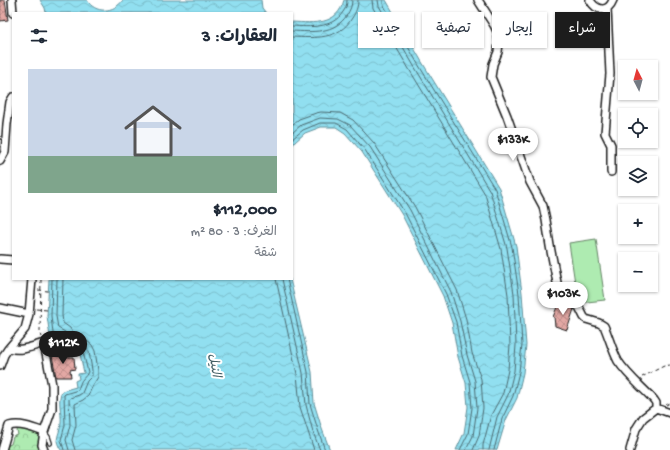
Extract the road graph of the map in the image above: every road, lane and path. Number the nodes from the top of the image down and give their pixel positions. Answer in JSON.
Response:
{"nodes":[{"id":1,"x":12,"y":0,"type":"edge"},
{"id":2,"x":478,"y":0,"type":"edge"},
{"id":3,"x":590,"y":0,"type":"edge"},
{"id":4,"x":613,"y":0,"type":"edge"},
{"id":5,"x":607,"y":8,"type":"junction"},
{"id":6,"x":14,"y":12,"type":"edge"},
{"id":7,"x":12,"y":99,"type":"edge"},
{"id":8,"x":0,"y":161,"type":"edge"},
{"id":9,"x":611,"y":172,"type":"dead end"},
{"id":10,"x":0,"y":259,"type":"edge"},
{"id":11,"x":12,"y":260,"type":"edge"},
{"id":12,"x":32,"y":280,"type":"edge"},
{"id":13,"x":41,"y":280,"type":"edge"},
{"id":14,"x":31,"y":289,"type":"junction"},
{"id":15,"x":40,"y":290,"type":"junction"},
{"id":16,"x":48,"y":291,"type":"dead end"},
{"id":17,"x":0,"y":308,"type":"edge"},
{"id":18,"x":40,"y":310,"type":"junction"},
{"id":19,"x":47,"y":310,"type":"dead end"},
{"id":20,"x":30,"y":311,"type":"junction"},
{"id":21,"x":44,"y":343,"type":"junction"},
{"id":22,"x":9,"y":348,"type":"junction"},
{"id":23,"x":670,"y":365,"type":"edge"},
{"id":24,"x":0,"y":366,"type":"edge"},
{"id":25,"x":634,"y":381,"type":"junction"},
{"id":26,"x":656,"y":408,"type":"junction"},
{"id":27,"x":670,"y":413,"type":"edge"},
{"id":28,"x":4,"y":432,"type":"edge"},
{"id":29,"x":44,"y":432,"type":"junction"},
{"id":30,"x":50,"y":443,"type":"dead end"},
{"id":31,"x":2,"y":450,"type":"edge"},
{"id":32,"x":44,"y":450,"type":"edge"},
{"id":33,"x":630,"y":450,"type":"edge"}],
"edges":[{"from":1,"to":6,"type":"street"},
{"from":2,"to":25,"type":"street"},
{"from":3,"to":5,"type":"street"},
{"from":4,"to":5,"type":"street"},
{"from":5,"to":9,"type":"street"},
{"from":7,"to":8,"type":"street"},
{"from":10,"to":11,"type":"street"},
{"from":12,"to":14,"type":"street"},
{"from":13,"to":15,"type":"path"},
{"from":14,"to":15,"type":"path"},
{"from":14,"to":20,"type":"street"},
{"from":15,"to":16,"type":"path"},
{"from":15,"to":18,"type":"path"},
{"from":17,"to":20,"type":"street"},
{"from":18,"to":19,"type":"path"},
{"from":18,"to":20,"type":"path"},
{"from":18,"to":21,"type":"path"},
{"from":20,"to":22,"type":"street"},
{"from":21,"to":22,"type":"street"},
{"from":21,"to":29,"type":"street"},
{"from":22,"to":24,"type":"street"},
{"from":23,"to":25,"type":"path"},
{"from":25,"to":26,"type":"street"},
{"from":26,"to":27,"type":"street"},
{"from":26,"to":33,"type":"street"},
{"from":28,"to":29,"type":"street"},
{"from":28,"to":31,"type":"street"},
{"from":29,"to":30,"type":"lane"},
{"from":29,"to":32,"type":"street"}]}
